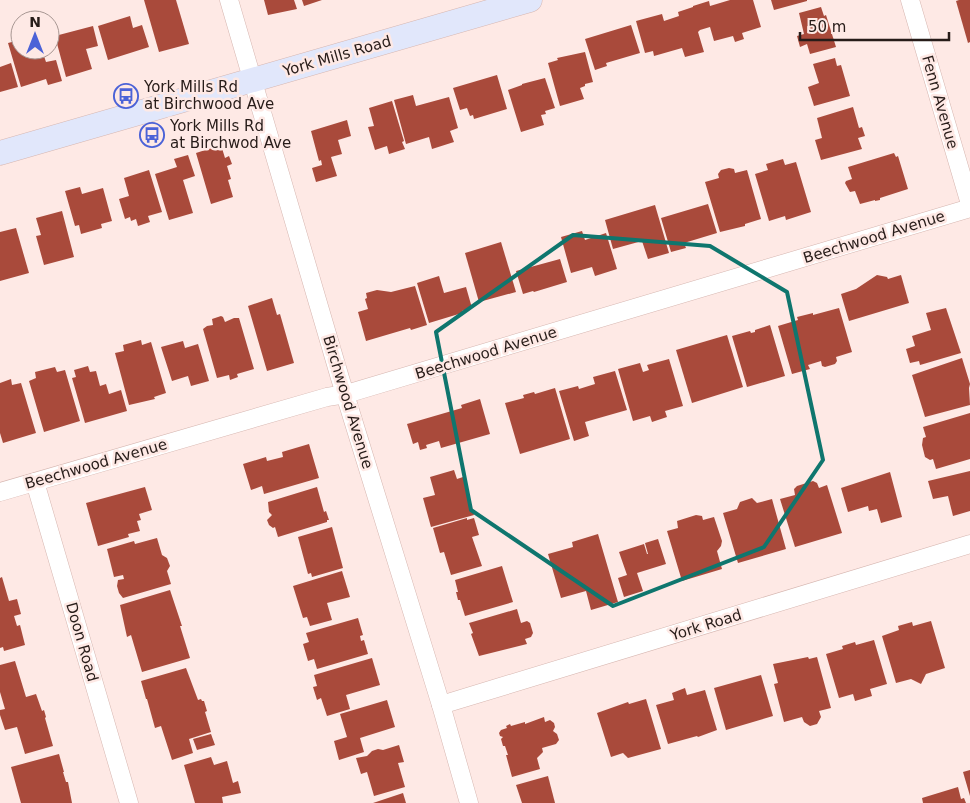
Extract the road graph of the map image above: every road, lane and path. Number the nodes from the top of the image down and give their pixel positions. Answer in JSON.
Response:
{"nodes":[{"id":1,"x":229,"y":0,"type":"edge"},
{"id":2,"x":530,"y":0,"type":"edge"},
{"id":3,"x":910,"y":0,"type":"edge"},
{"id":4,"x":252,"y":80,"type":"junction"},
{"id":5,"x":0,"y":153,"type":"edge"},
{"id":6,"x":970,"y":204,"type":"edge"},
{"id":7,"x":970,"y":208,"type":"edge"},
{"id":8,"x":346,"y":394,"type":"junction"},
{"id":9,"x":35,"y":482,"type":"junction"},
{"id":10,"x":0,"y":492,"type":"edge"},
{"id":11,"x":970,"y":544,"type":"edge"},
{"id":12,"x":441,"y":705,"type":"junction"},
{"id":13,"x":129,"y":803,"type":"edge"},
{"id":14,"x":469,"y":803,"type":"edge"}],
"edges":[{"from":1,"to":4,"type":"street","name":"Birchwood Avenue"},
{"from":2,"to":4,"type":"main road","name":"York Mills Road"},
{"from":3,"to":6,"type":"street","name":"Fenn Avenue"},
{"from":4,"to":5,"type":"main road","name":"York Mills Road"},
{"from":4,"to":8,"type":"street","name":"Birchwood Avenue"},
{"from":7,"to":8,"type":"street","name":"Beechwood Avenue"},
{"from":8,"to":9,"type":"street","name":"Beechwood Avenue"},
{"from":8,"to":12,"type":"street","name":"Birchwood Avenue"},
{"from":9,"to":10,"type":"street","name":"Beechwood Avenue"},
{"from":9,"to":13,"type":"street","name":"Doon Road"},
{"from":11,"to":12,"type":"street","name":"York Road"},
{"from":12,"to":14,"type":"street","name":"Birchwood Avenue"}]}
